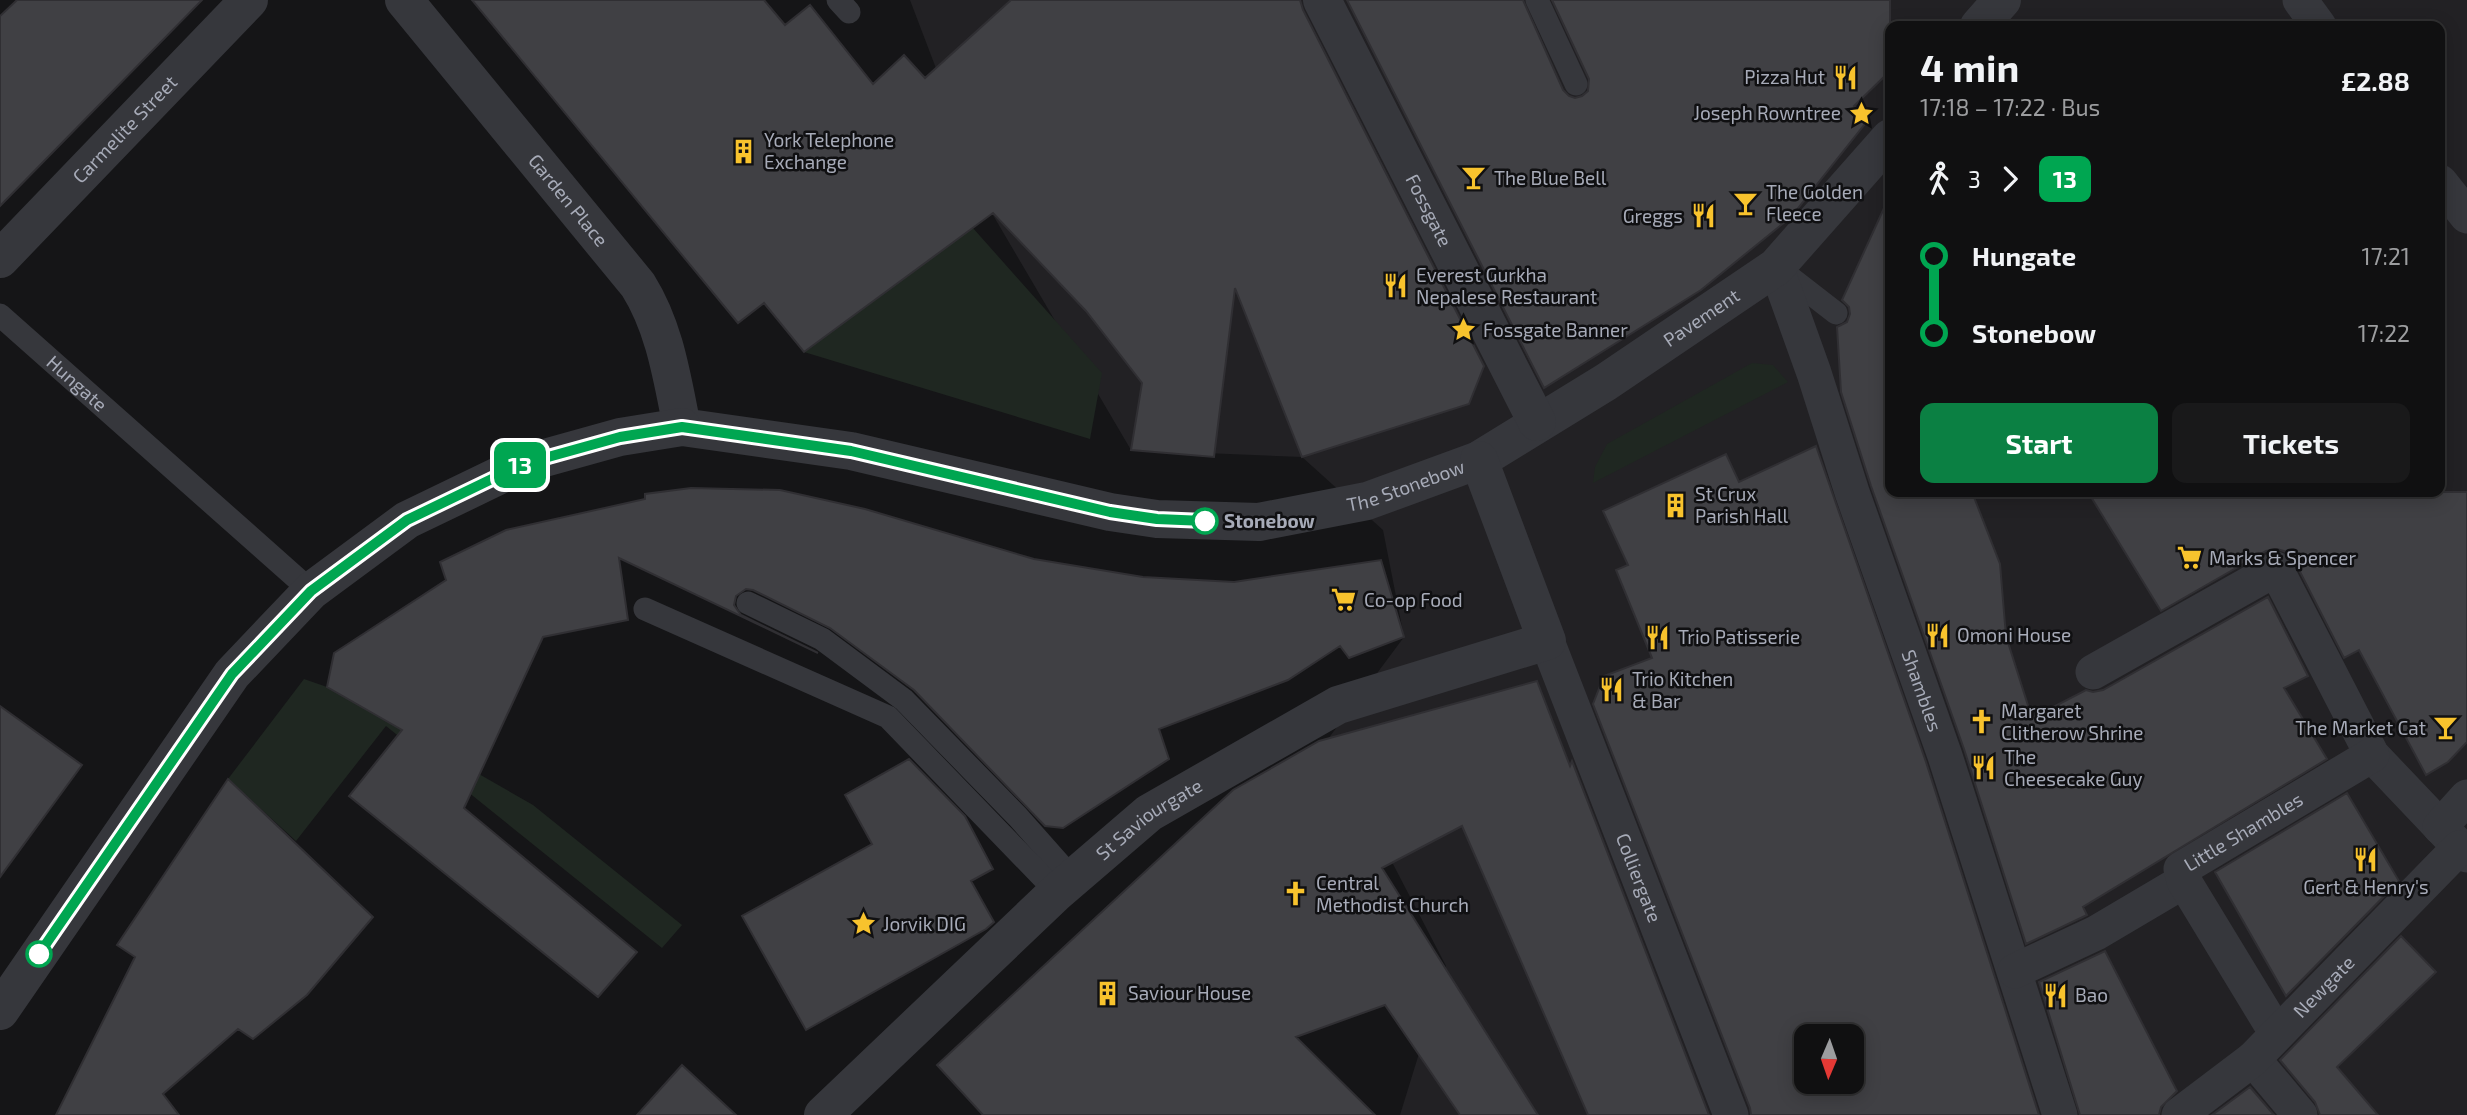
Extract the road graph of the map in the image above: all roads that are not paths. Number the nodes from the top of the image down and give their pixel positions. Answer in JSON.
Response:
{"nodes":[{"id":1,"x":249,"y":0,"type":"edge"},
{"id":2,"x":404,"y":0,"type":"edge"},
{"id":3,"x":1537,"y":0,"type":"edge"},
{"id":4,"x":2002,"y":0,"type":"edge"},
{"id":5,"x":2300,"y":0,"type":"edge"},
{"id":6,"x":1328,"y":2,"type":"edge"},
{"id":7,"x":1983,"y":21,"type":"edge"},
{"id":8,"x":2315,"y":21,"type":"edge"},
{"id":9,"x":1576,"y":84,"type":"dead end"},
{"id":10,"x":1885,"y":144,"type":"edge"},
{"id":11,"x":2445,"y":188,"type":"edge"},
{"id":12,"x":2467,"y":216,"type":"edge"},
{"id":13,"x":0,"y":259,"type":"edge"},
{"id":14,"x":1776,"y":267,"type":"junction"},
{"id":15,"x":1836,"y":313,"type":"dead end"},
{"id":16,"x":0,"y":315,"type":"edge"},
{"id":17,"x":1537,"y":422,"type":"junction"},
{"id":18,"x":682,"y":427,"type":"junction"},
{"id":19,"x":1479,"y":460,"type":"junction"},
{"id":20,"x":311,"y":591,"type":"junction"},
{"id":21,"x":747,"y":603,"type":"dead end"},
{"id":22,"x":645,"y":609,"type":"dead end"},
{"id":23,"x":1548,"y":641,"type":"junction"},
{"id":24,"x":2093,"y":671,"type":"dead end"},
{"id":25,"x":2372,"y":755,"type":"junction"},
{"id":26,"x":2467,"y":797,"type":"edge"},
{"id":27,"x":2455,"y":843,"type":"edge"},
{"id":28,"x":2184,"y":881,"type":"junction"},
{"id":29,"x":1064,"y":885,"type":"junction"},
{"id":30,"x":2015,"y":971,"type":"junction"},
{"id":31,"x":0,"y":1012,"type":"edge"},
{"id":32,"x":2277,"y":1034,"type":"junction"},
{"id":33,"x":2253,"y":1059,"type":"junction"},
{"id":34,"x":823,"y":1115,"type":"edge"},
{"id":35,"x":1731,"y":1115,"type":"edge"},
{"id":36,"x":2060,"y":1115,"type":"edge"},
{"id":37,"x":2179,"y":1115,"type":"edge"},
{"id":38,"x":2301,"y":1115,"type":"edge"}],
"edges":[{"from":1,"to":13,"type":"street","name":"Carmelite Street"},
{"from":2,"to":18,"type":"street","name":"Garden Place"},
{"from":3,"to":9,"type":"lane"},
{"from":4,"to":7,"type":"street"},
{"from":5,"to":8,"type":"street"},
{"from":6,"to":17,"type":"street","name":"Fossgate"},
{"from":10,"to":14,"type":"street","name":"Pavement"},
{"from":11,"to":12,"type":"street"},
{"from":14,"to":15,"type":"lane"},
{"from":14,"to":17,"type":"street","name":"Pavement"},
{"from":14,"to":30,"type":"street","name":"Shambles"},
{"from":16,"to":20,"type":"lane","name":"Hungate"},
{"from":17,"to":19,"type":"street","name":"Pavement"},
{"from":18,"to":19,"type":"street","name":"The Stonebow"},
{"from":18,"to":20,"type":"street","name":"The Stonebow"},
{"from":19,"to":23,"type":"street"},
{"from":20,"to":31,"type":"street","name":"The Stonebow"},
{"from":21,"to":29,"type":"lane"},
{"from":22,"to":29,"type":"lane"},
{"from":23,"to":29,"type":"street","name":"St Saviourgate"},
{"from":23,"to":35,"type":"street","name":"Colliergate"},
{"from":24,"to":25,"type":"street"},
{"from":25,"to":27,"type":"street"},
{"from":25,"to":28,"type":"street","name":"Little Shambles"},
{"from":26,"to":27,"type":"street","name":"Newgate"},
{"from":27,"to":32,"type":"street","name":"Newgate"},
{"from":28,"to":30,"type":"street","name":"Little Shambles"},
{"from":28,"to":32,"type":"street"},
{"from":29,"to":34,"type":"street","name":"St Saviourgate"},
{"from":30,"to":36,"type":"street","name":"Shambles"},
{"from":32,"to":33,"type":"street","name":"Newgate"},
{"from":33,"to":37,"type":"street","name":"Newgate"},
{"from":33,"to":38,"type":"street"}]}
